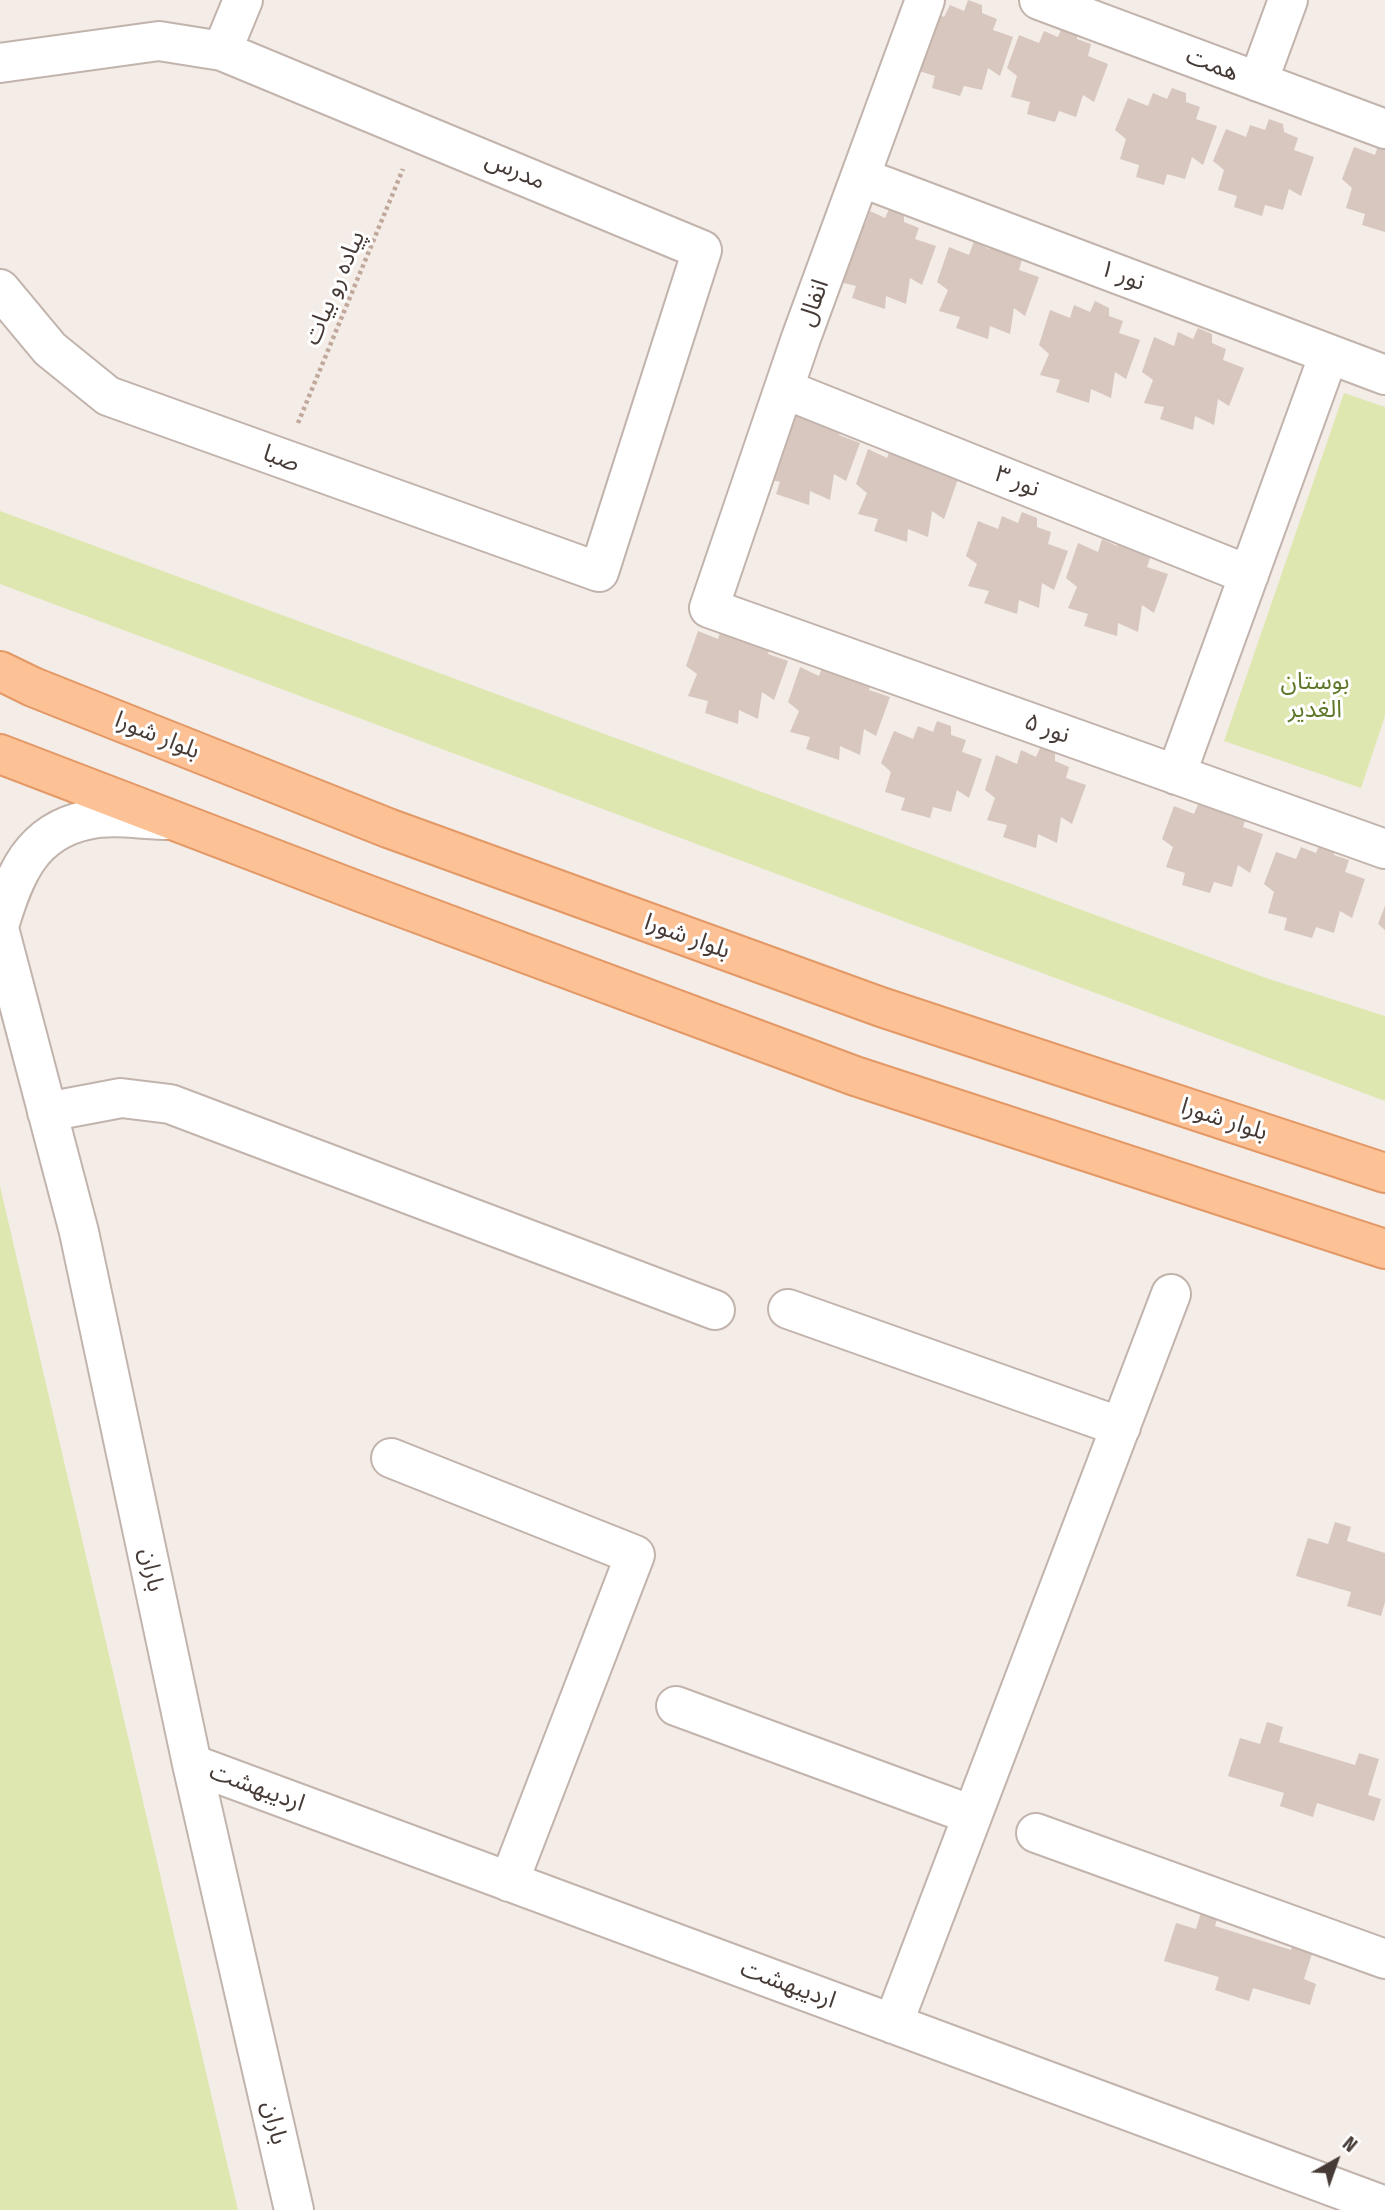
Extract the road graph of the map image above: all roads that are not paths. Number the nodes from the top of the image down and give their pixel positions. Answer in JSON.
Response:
{"nodes":[{"id":1,"x":243,"y":0,"type":"edge"},
{"id":2,"x":925,"y":0,"type":"edge"},
{"id":3,"x":1039,"y":0,"type":"edge"},
{"id":4,"x":1288,"y":0,"type":"edge"},
{"id":5,"x":222,"y":51,"type":"junction"},
{"id":6,"x":0,"y":63,"type":"edge"},
{"id":7,"x":1258,"y":82,"type":"junction"},
{"id":8,"x":1385,"y":129,"type":"edge"},
{"id":9,"x":860,"y":177,"type":"junction"},
{"id":10,"x":0,"y":289,"type":"edge"},
{"id":11,"x":1329,"y":354,"type":"junction"},
{"id":12,"x":1385,"y":375,"type":"edge"},
{"id":13,"x":784,"y":389,"type":"junction"},
{"id":14,"x":598,"y":572,"type":"joint"},
{"id":15,"x":1249,"y":575,"type":"junction"},
{"id":16,"x":709,"y":608,"type":"joint"},
{"id":17,"x":0,"y":671,"type":"edge"},
{"id":18,"x":0,"y":754,"type":"edge"},
{"id":19,"x":1176,"y":775,"type":"junction"},
{"id":20,"x":171,"y":820,"type":"junction"},
{"id":21,"x":1385,"y":849,"type":"edge"},
{"id":22,"x":0,"y":923,"type":"edge"},
{"id":23,"x":0,"y":932,"type":"edge"},
{"id":24,"x":47,"y":1112,"type":"junction"},
{"id":25,"x":1385,"y":1173,"type":"edge"},
{"id":26,"x":1385,"y":1249,"type":"edge"},
{"id":27,"x":1171,"y":1294,"type":"dead end"},
{"id":28,"x":789,"y":1309,"type":"dead end"},
{"id":29,"x":715,"y":1310,"type":"dead end"},
{"id":30,"x":1121,"y":1427,"type":"junction"},
{"id":31,"x":391,"y":1458,"type":"dead end"},
{"id":32,"x":676,"y":1706,"type":"dead end"},
{"id":33,"x":192,"y":1764,"type":"junction"},
{"id":34,"x":972,"y":1815,"type":"junction"},
{"id":35,"x":1036,"y":1833,"type":"dead end"},
{"id":36,"x":509,"y":1882,"type":"junction"},
{"id":37,"x":1385,"y":1959,"type":"edge"},
{"id":38,"x":892,"y":2024,"type":"junction"},
{"id":39,"x":1385,"y":2206,"type":"edge"},
{"id":40,"x":294,"y":2210,"type":"edge"}],
"edges":[{"from":1,"to":5,"type":"street"},
{"from":2,"to":9,"type":"street","name":"انفال"},
{"from":3,"to":7,"type":"street","name":"همت"},
{"from":4,"to":7,"type":"street"},
{"from":5,"to":6,"type":"street","name":"مدرس"},
{"from":5,"to":14,"type":"street","name":"مدرس"},
{"from":7,"to":8,"type":"street","name":"همت"},
{"from":9,"to":11,"type":"street","name":"نور ۱"},
{"from":9,"to":13,"type":"street","name":"انفال"},
{"from":10,"to":14,"type":"street","name":"صبا"},
{"from":11,"to":12,"type":"street","name":"نور ۱"},
{"from":11,"to":15,"type":"street"},
{"from":13,"to":15,"type":"street","name":"نور ۳"},
{"from":13,"to":16,"type":"street","name":"انفال"},
{"from":15,"to":19,"type":"street"},
{"from":16,"to":19,"type":"street","name":"نور ۵"},
{"from":17,"to":25,"type":"main road","name":"بلوار شورا"},
{"from":18,"to":20,"type":"main road"},
{"from":19,"to":21,"type":"street","name":"نور ۵"},
{"from":20,"to":22,"type":"street"},
{"from":20,"to":26,"type":"main road"},
{"from":23,"to":24,"type":"street","name":"باران"},
{"from":24,"to":29,"type":"street"},
{"from":24,"to":33,"type":"street","name":"باران"},
{"from":27,"to":30,"type":"street"},
{"from":28,"to":30,"type":"street"},
{"from":30,"to":34,"type":"street"},
{"from":31,"to":36,"type":"street"},
{"from":32,"to":34,"type":"street"},
{"from":33,"to":36,"type":"street","name":"اردیبهشت"},
{"from":33,"to":40,"type":"street","name":"باران"},
{"from":34,"to":38,"type":"street"},
{"from":35,"to":37,"type":"street"},
{"from":36,"to":38,"type":"street","name":"اردیبهشت"},
{"from":38,"to":39,"type":"street","name":"اردیبهشت"}]}
